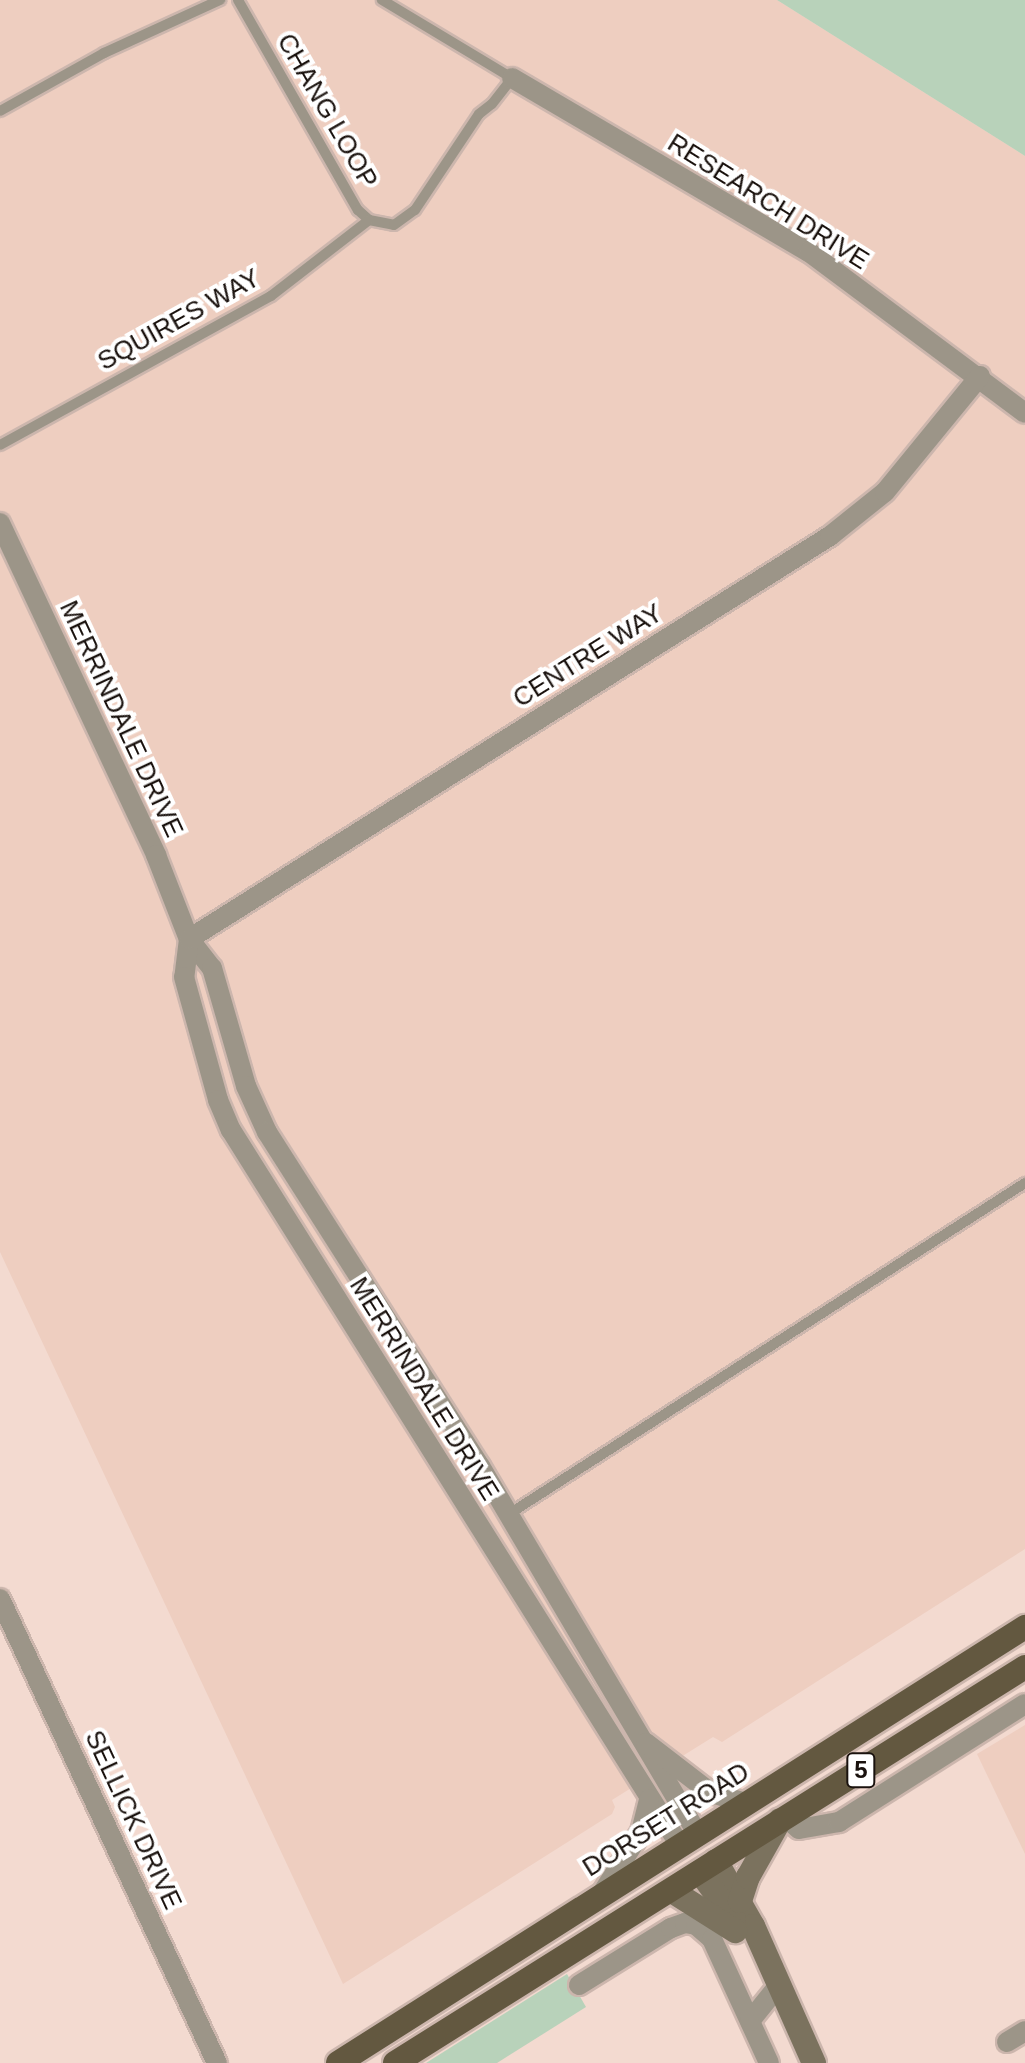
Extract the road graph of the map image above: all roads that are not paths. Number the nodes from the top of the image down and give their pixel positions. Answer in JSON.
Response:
{"nodes":[{"id":1,"x":220,"y":0,"type":"edge"},
{"id":2,"x":238,"y":0,"type":"edge"},
{"id":3,"x":382,"y":0,"type":"edge"},
{"id":4,"x":512,"y":78,"type":"junction"},
{"id":5,"x":0,"y":111,"type":"edge"},
{"id":6,"x":369,"y":220,"type":"junction"},
{"id":7,"x":980,"y":376,"type":"junction"},
{"id":8,"x":1025,"y":413,"type":"edge"},
{"id":9,"x":0,"y":445,"type":"edge"},
{"id":10,"x":0,"y":523,"type":"edge"},
{"id":11,"x":189,"y":939,"type":"junction"},
{"id":12,"x":1025,"y":1183,"type":"edge"},
{"id":13,"x":407,"y":1352,"type":"junction"},
{"id":14,"x":380,"y":1369,"type":"junction"},
{"id":15,"x":509,"y":1514,"type":"junction"},
{"id":16,"x":483,"y":1531,"type":"junction"},
{"id":17,"x":0,"y":1599,"type":"edge"},
{"id":18,"x":1025,"y":1627,"type":"edge"},
{"id":19,"x":1025,"y":1667,"type":"edge"},
{"id":20,"x":1025,"y":1704,"type":"edge"},
{"id":21,"x":637,"y":1736,"type":"junction"},
{"id":22,"x":649,"y":1799,"type":"junction"},
{"id":23,"x":745,"y":1803,"type":"junction"},
{"id":24,"x":783,"y":1818,"type":"junction"},
{"id":25,"x":688,"y":1838,"type":"junction"},
{"id":26,"x":708,"y":1867,"type":"junction"},
{"id":27,"x":672,"y":1891,"type":"junction"},
{"id":28,"x":601,"y":1895,"type":"junction"},
{"id":29,"x":740,"y":1901,"type":"junction"},
{"id":30,"x":749,"y":1942,"type":"junction"},
{"id":31,"x":773,"y":1976,"type":"junction"},
{"id":32,"x":579,"y":1985,"type":"dead end"},
{"id":33,"x":750,"y":2021,"type":"junction"},
{"id":34,"x":1025,"y":2031,"type":"edge"},
{"id":35,"x":1007,"y":2042,"type":"dead end"},
{"id":36,"x":217,"y":2063,"type":"edge"},
{"id":37,"x":338,"y":2063,"type":"edge"},
{"id":38,"x":395,"y":2063,"type":"edge"},
{"id":39,"x":769,"y":2063,"type":"edge"},
{"id":40,"x":814,"y":2063,"type":"edge"}],
"edges":[{"from":1,"to":5,"type":"lane"},
{"from":2,"to":6,"type":"lane","name":"CHANG LOOP"},
{"from":3,"to":4,"type":"lane"},
{"from":4,"to":6,"type":"lane","name":"CHANG LOOP"},
{"from":4,"to":7,"type":"street","name":"RESEARCH DRIVE"},
{"from":6,"to":9,"type":"lane","name":"SQUIRES WAY"},
{"from":7,"to":8,"type":"street","name":"RESEARCH DRIVE"},
{"from":7,"to":11,"type":"street","name":"CENTRE WAY"},
{"from":10,"to":11,"type":"street","name":"MERRINDALE DRIVE"},
{"from":11,"to":13,"type":"street","name":"MERRINDALE DRIVE"},
{"from":11,"to":14,"type":"street","name":"MERRINDALE DRIVE"},
{"from":12,"to":15,"type":"lane"},
{"from":13,"to":14,"type":"street"},
{"from":13,"to":15,"type":"street","name":"MERRINDALE DRIVE"},
{"from":14,"to":16,"type":"street","name":"MERRINDALE DRIVE"},
{"from":15,"to":16,"type":"street"},
{"from":15,"to":21,"type":"street","name":"MERRINDALE DRIVE"},
{"from":16,"to":22,"type":"street","name":"MERRINDALE DRIVE"},
{"from":17,"to":36,"type":"street","name":"SELLICK DRIVE"},
{"from":18,"to":23,"type":"main road","name":"DORSET ROAD","number":"5"},
{"from":19,"to":24,"type":"main road","number":"5"},
{"from":20,"to":24,"type":"street"},
{"from":21,"to":23,"type":"street"},
{"from":21,"to":25,"type":"street","name":"MERRINDALE DRIVE"},
{"from":22,"to":25,"type":"street","name":"MERRINDALE DRIVE"},
{"from":22,"to":28,"type":"street"},
{"from":23,"to":25,"type":"main road","name":"DORSET ROAD","number":"5"},
{"from":24,"to":26,"type":"main road","number":"5"},
{"from":24,"to":29,"type":"main road"},
{"from":25,"to":26,"type":"main road"},
{"from":25,"to":28,"type":"main road","name":"DORSET ROAD","number":"5"},
{"from":26,"to":27,"type":"main road","number":"5"},
{"from":26,"to":29,"type":"main road"},
{"from":26,"to":30,"type":"main road"},
{"from":27,"to":30,"type":"main road"},
{"from":27,"to":38,"type":"main road","number":"5"},
{"from":28,"to":37,"type":"main road","name":"DORSET ROAD","number":"5"},
{"from":29,"to":31,"type":"main road"},
{"from":30,"to":31,"type":"main road"},
{"from":31,"to":33,"type":"street"},
{"from":31,"to":40,"type":"main road"},
{"from":32,"to":33,"type":"street"},
{"from":33,"to":39,"type":"street"},
{"from":34,"to":35,"type":"street"}]}
